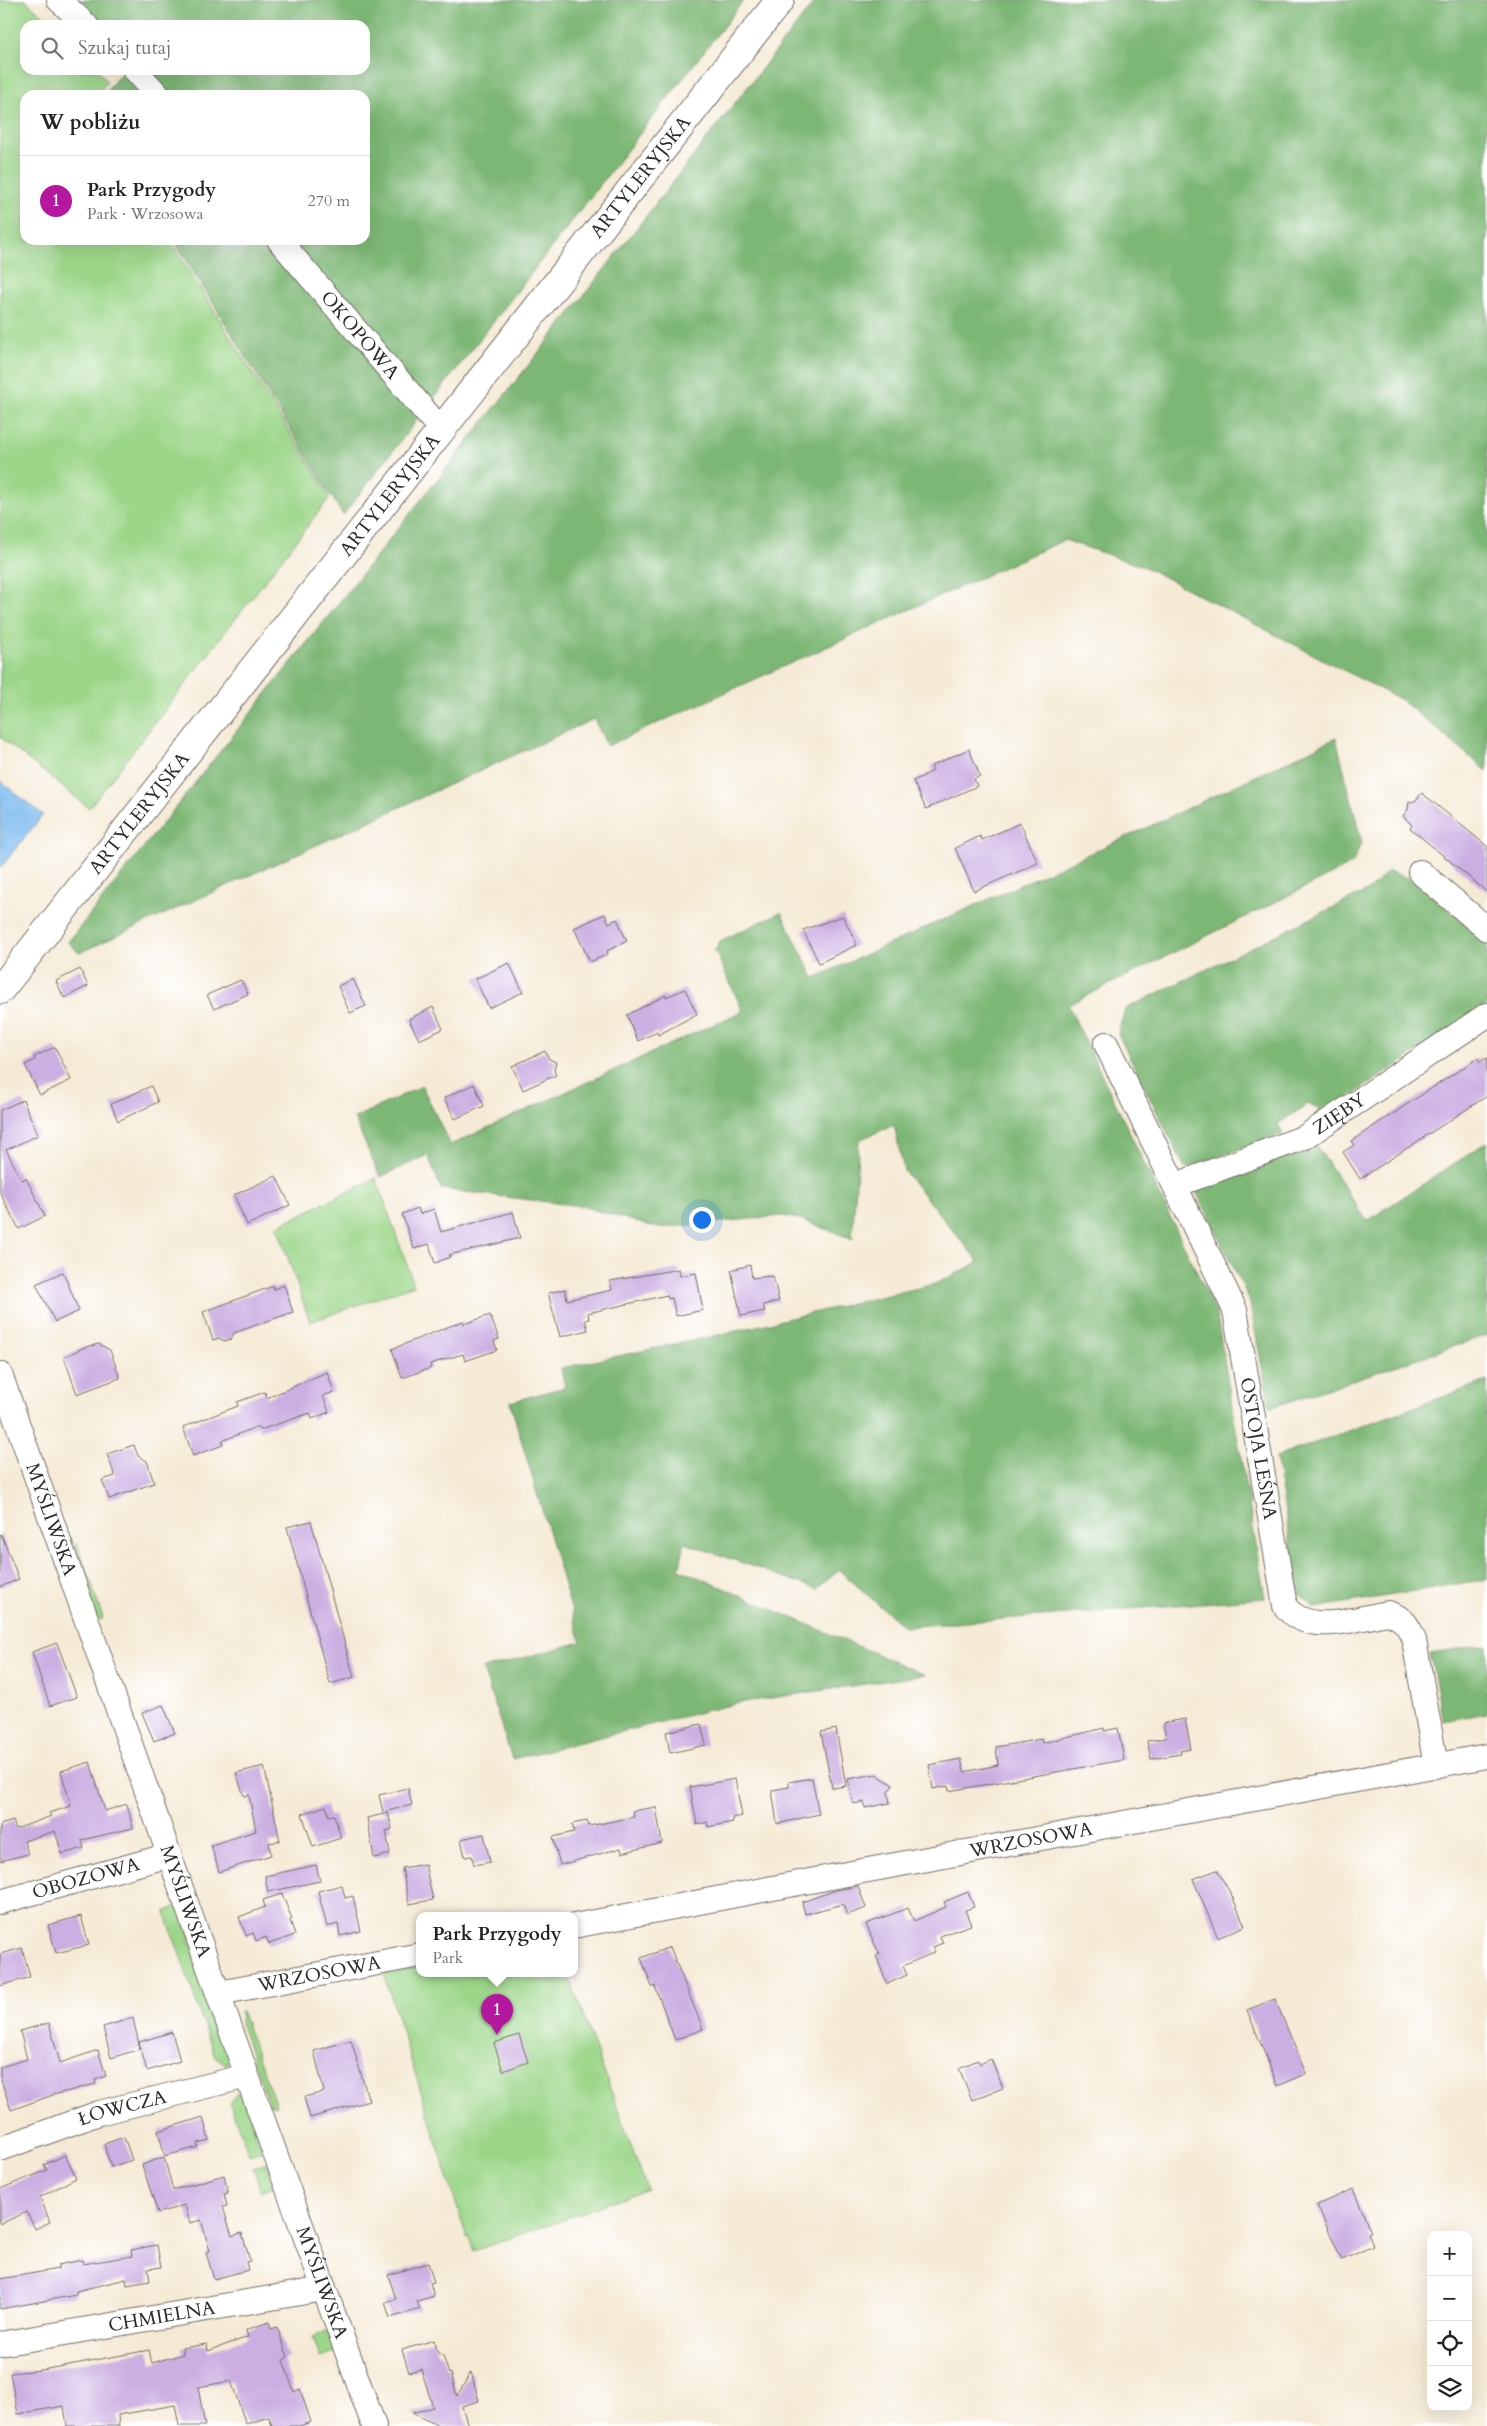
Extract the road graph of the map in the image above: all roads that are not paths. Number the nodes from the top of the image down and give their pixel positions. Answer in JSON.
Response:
{"nodes":[{"id":1,"x":59,"y":0,"type":"edge"},
{"id":2,"x":780,"y":0,"type":"edge"},
{"id":3,"x":81,"y":20,"type":"edge"},
{"id":4,"x":140,"y":75,"type":"edge"},
{"id":5,"x":153,"y":90,"type":"edge"},
{"id":6,"x":283,"y":245,"type":"edge"},
{"id":7,"x":441,"y":430,"type":"junction"},
{"id":8,"x":1420,"y":872,"type":"dead end"},
{"id":9,"x":1487,"y":930,"type":"edge"},
{"id":10,"x":0,"y":990,"type":"edge"},
{"id":11,"x":1487,"y":1015,"type":"edge"},
{"id":12,"x":1106,"y":1044,"type":"dead end"},
{"id":13,"x":1176,"y":1185,"type":"junction"},
{"id":14,"x":0,"y":1374,"type":"edge"},
{"id":15,"x":1487,"y":1756,"type":"edge"},
{"id":16,"x":1436,"y":1766,"type":"junction"},
{"id":17,"x":170,"y":1855,"type":"junction"},
{"id":18,"x":0,"y":1902,"type":"edge"},
{"id":19,"x":578,"y":1925,"type":"edge"},
{"id":20,"x":416,"y":1956,"type":"edge"},
{"id":21,"x":219,"y":1993,"type":"junction"},
{"id":22,"x":247,"y":2076,"type":"junction"},
{"id":23,"x":0,"y":2149,"type":"edge"},
{"id":24,"x":324,"y":2289,"type":"junction"},
{"id":25,"x":0,"y":2344,"type":"edge"},
{"id":26,"x":374,"y":2426,"type":"edge"}],
"edges":[{"from":1,"to":3,"type":"street"},
{"from":2,"to":7,"type":"street","name":"ARTYLERYJSKA"},
{"from":4,"to":5,"type":"street"},
{"from":6,"to":7,"type":"street","name":"OKOPOWA"},
{"from":7,"to":10,"type":"street","name":"ARTYLERYJSKA"},
{"from":8,"to":9,"type":"street"},
{"from":11,"to":13,"type":"street","name":"ZIĘBY"},
{"from":12,"to":13,"type":"street","name":"OSTOJA LEŚNA"},
{"from":13,"to":16,"type":"street","name":"OSTOJA LEŚNA"},
{"from":14,"to":17,"type":"street","name":"MYŚLIWSKA"},
{"from":15,"to":16,"type":"street","name":"WRZOSOWA"},
{"from":16,"to":19,"type":"street","name":"WRZOSOWA"},
{"from":17,"to":18,"type":"street","name":"OBOZOWA"},
{"from":17,"to":21,"type":"street","name":"MYŚLIWSKA"},
{"from":20,"to":21,"type":"street","name":"WRZOSOWA"},
{"from":21,"to":22,"type":"street","name":"MYŚLIWSKA"},
{"from":22,"to":23,"type":"street","name":"ŁOWCZA"},
{"from":22,"to":24,"type":"street","name":"MYŚLIWSKA"},
{"from":24,"to":25,"type":"street","name":"CHMIELNA"},
{"from":24,"to":26,"type":"street","name":"MYŚLIWSKA"}]}
